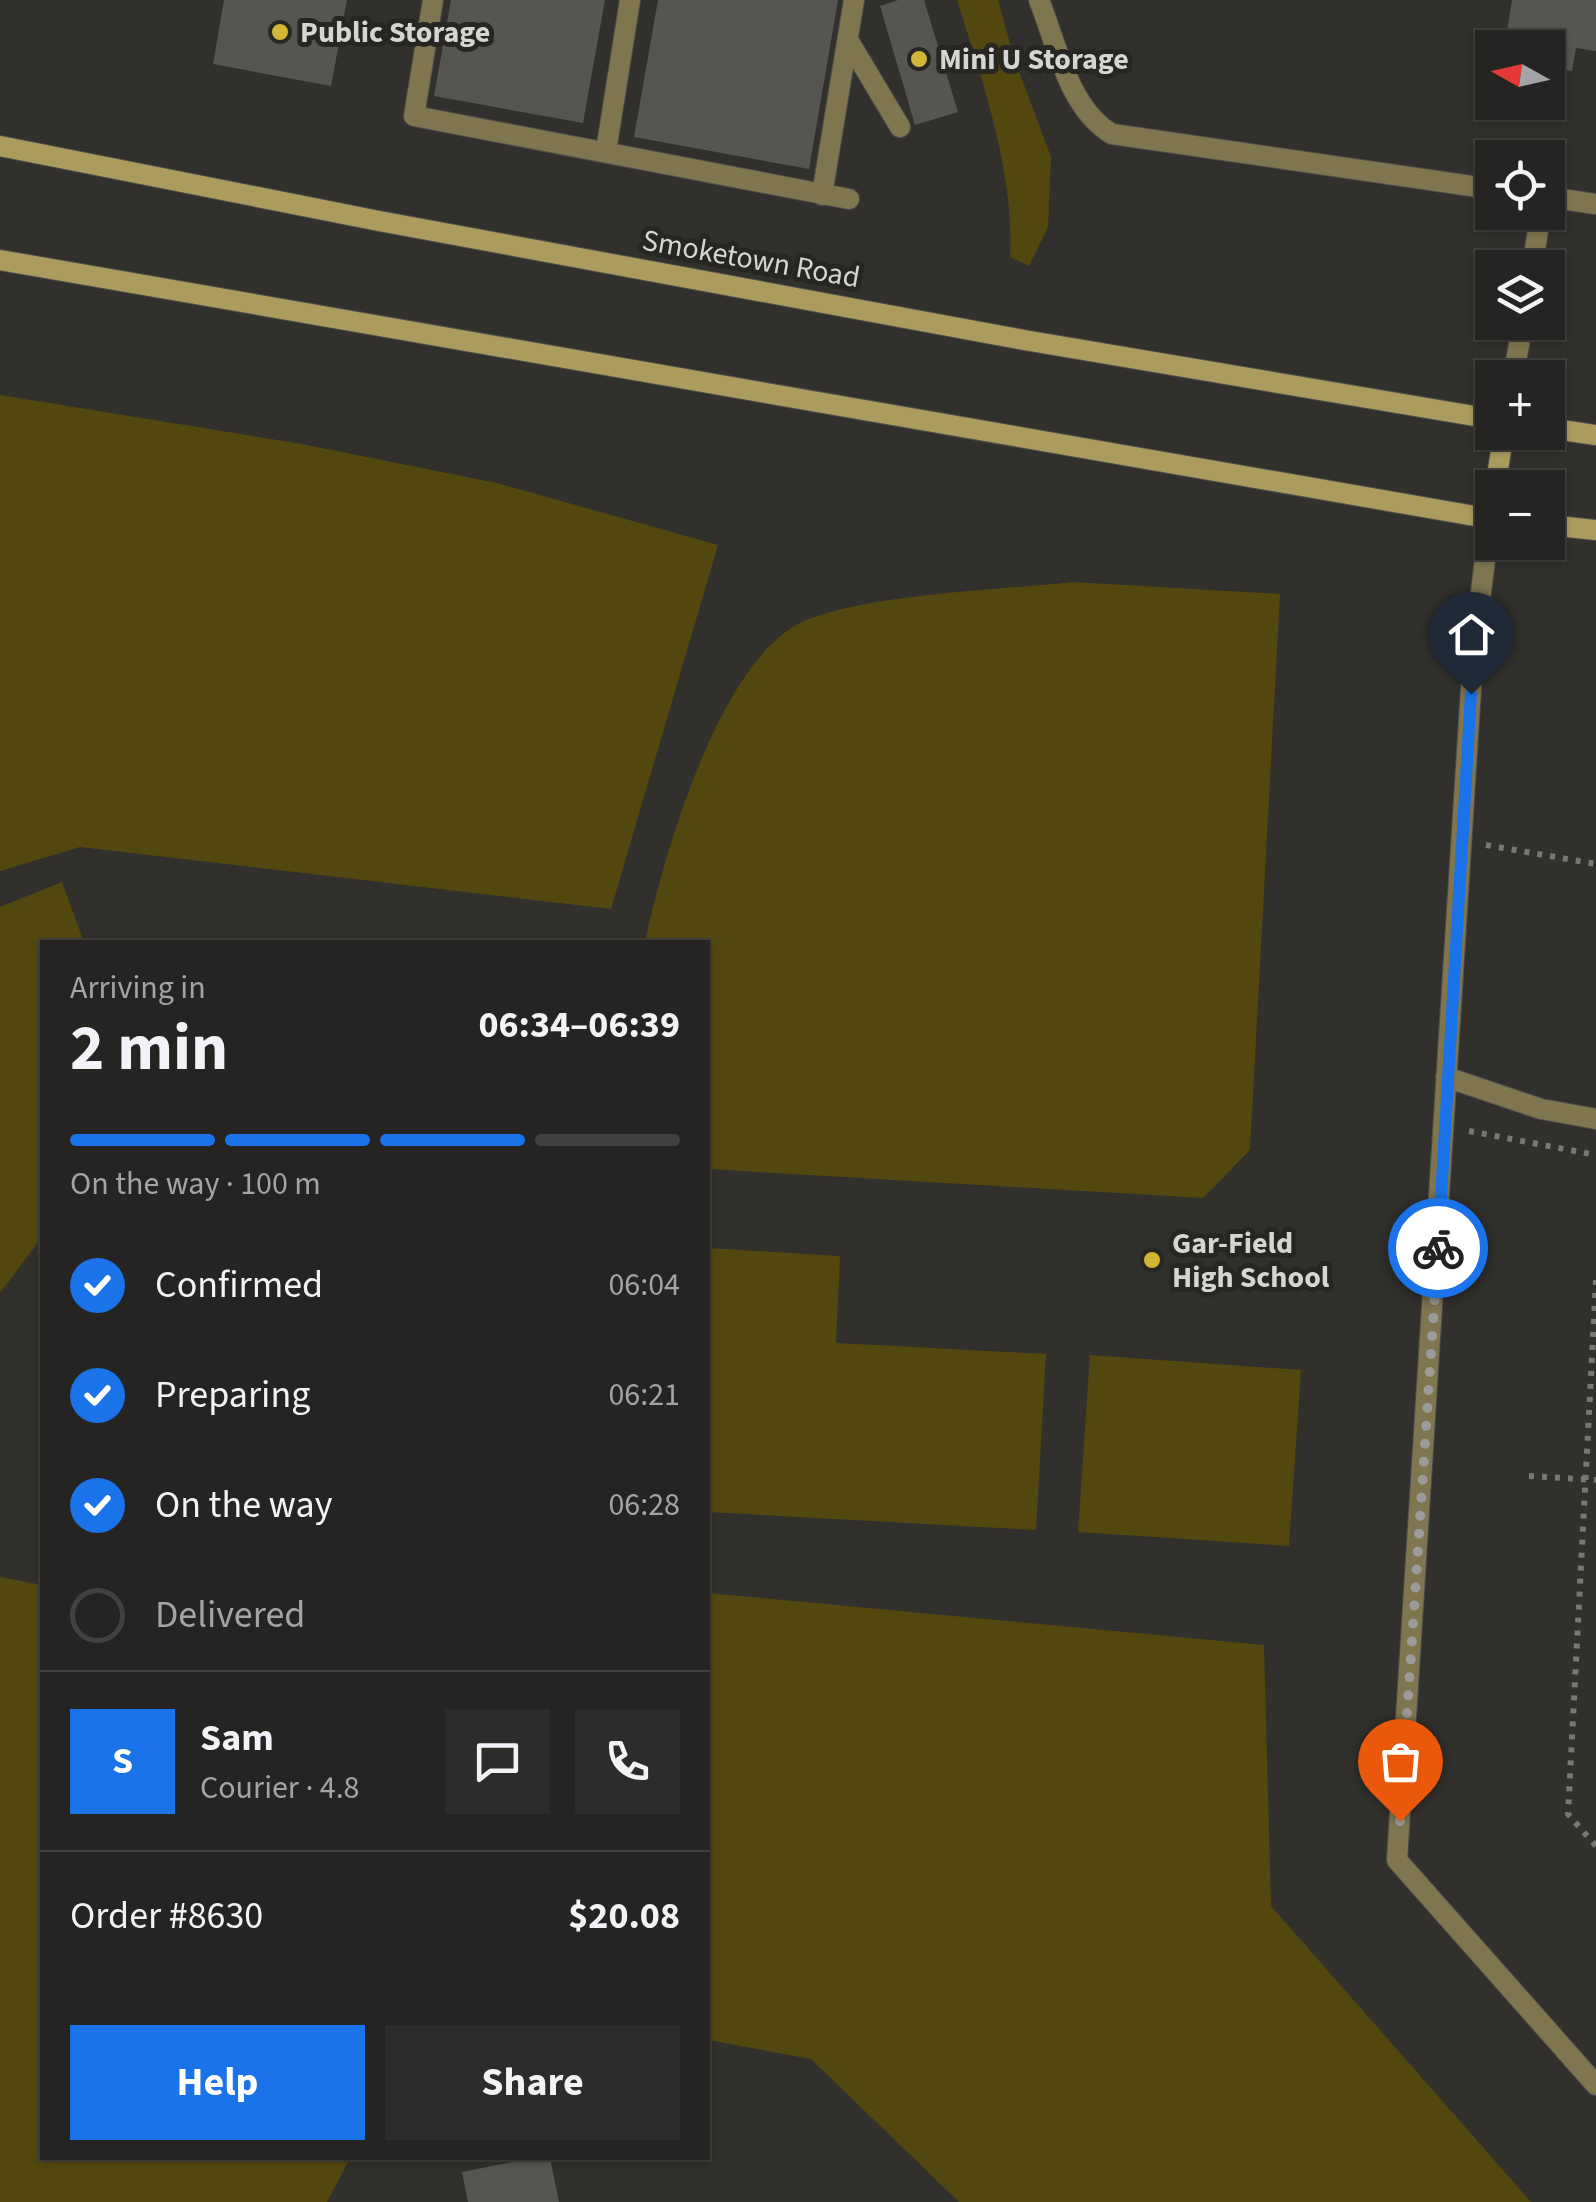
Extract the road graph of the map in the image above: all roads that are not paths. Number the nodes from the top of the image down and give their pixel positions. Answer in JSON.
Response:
{"nodes":[{"id":1,"x":433,"y":0,"type":"edge"},
{"id":2,"x":630,"y":0,"type":"edge"},
{"id":3,"x":854,"y":0,"type":"edge"},
{"id":4,"x":1038,"y":0,"type":"edge"},
{"id":5,"x":848,"y":40,"type":"junction"},
{"id":6,"x":900,"y":126,"type":"dead end"},
{"id":7,"x":0,"y":146,"type":"edge"},
{"id":8,"x":606,"y":151,"type":"junction"},
{"id":9,"x":1475,"y":187,"type":"edge"},
{"id":10,"x":822,"y":194,"type":"junction"},
{"id":11,"x":849,"y":200,"type":"dead end"},
{"id":12,"x":1565,"y":200,"type":"edge"},
{"id":13,"x":1596,"y":204,"type":"edge"},
{"id":14,"x":0,"y":260,"type":"edge"},
{"id":15,"x":1475,"y":416,"type":"edge"},
{"id":16,"x":1565,"y":430,"type":"edge"},
{"id":17,"x":1596,"y":434,"type":"edge"},
{"id":18,"x":1475,"y":511,"type":"edge"},
{"id":19,"x":1565,"y":527,"type":"edge"},
{"id":20,"x":1596,"y":530,"type":"edge"},
{"id":21,"x":1484,"y":560,"type":"edge"},
{"id":22,"x":1446,"y":1077,"type":"junction"},
{"id":23,"x":1596,"y":1119,"type":"edge"},
{"id":24,"x":1596,"y":2086,"type":"edge"}],
"edges":[{"from":1,"to":8,"type":"lane"},
{"from":2,"to":8,"type":"lane"},
{"from":3,"to":5,"type":"lane"},
{"from":4,"to":9,"type":"lane"},
{"from":5,"to":6,"type":"lane"},
{"from":5,"to":10,"type":"lane"},
{"from":7,"to":15,"type":"main road","name":"Smoketown Road"},
{"from":8,"to":10,"type":"lane"},
{"from":10,"to":11,"type":"lane"},
{"from":12,"to":13,"type":"lane"},
{"from":14,"to":18,"type":"main road"},
{"from":16,"to":17,"type":"main road"},
{"from":19,"to":20,"type":"main road"},
{"from":21,"to":22,"type":"lane"},
{"from":22,"to":23,"type":"lane"},
{"from":22,"to":24,"type":"lane"}]}
